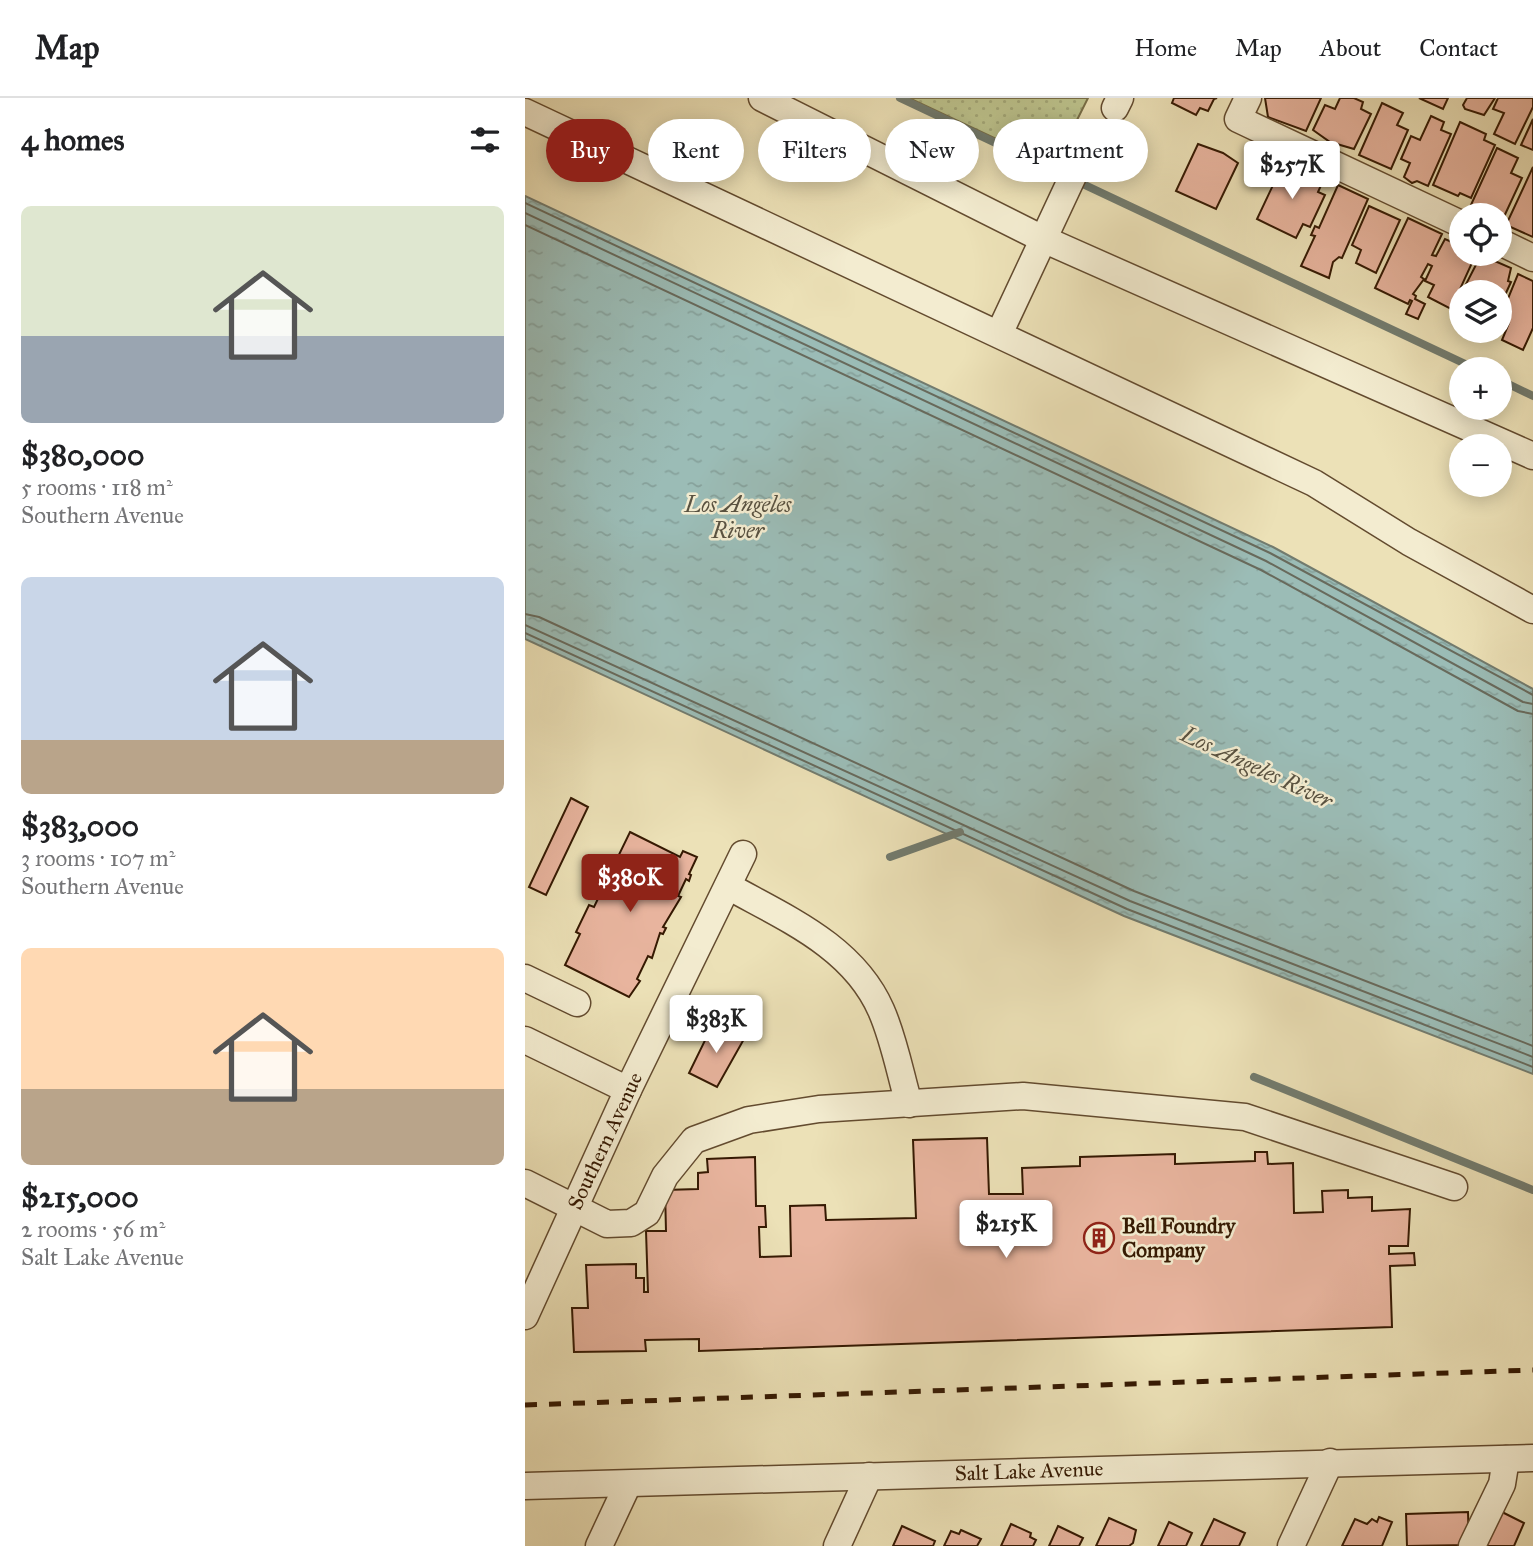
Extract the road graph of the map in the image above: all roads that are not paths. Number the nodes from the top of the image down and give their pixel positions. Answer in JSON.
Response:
{"nodes":[{"id":1,"x":762,"y":98,"type":"edge"},
{"id":2,"x":1248,"y":98,"type":"edge"},
{"id":3,"x":525,"y":112,"type":"edge"},
{"id":4,"x":1063,"y":182,"type":"edge"},
{"id":5,"x":1449,"y":218,"type":"edge"},
{"id":6,"x":1043,"y":239,"type":"junction"},
{"id":7,"x":1512,"y":248,"type":"edge"},
{"id":8,"x":1533,"y":258,"type":"edge"},
{"id":9,"x":999,"y":334,"type":"junction"},
{"id":10,"x":1533,"y":456,"type":"edge"},
{"id":11,"x":1533,"y":610,"type":"edge"},
{"id":12,"x":743,"y":854,"type":"dead end"},
{"id":13,"x":729,"y":886,"type":"junction"},
{"id":14,"x":525,"y":978,"type":"edge"},
{"id":15,"x":577,"y":1003,"type":"dead end"},
{"id":16,"x":525,"y":1040,"type":"edge"},
{"id":17,"x":628,"y":1090,"type":"junction"},
{"id":18,"x":909,"y":1104,"type":"junction"},
{"id":19,"x":525,"y":1182,"type":"edge"},
{"id":20,"x":1454,"y":1187,"type":"dead end"},
{"id":21,"x":573,"y":1208,"type":"junction"},
{"id":22,"x":525,"y":1317,"type":"edge"},
{"id":23,"x":1533,"y":1458,"type":"edge"},
{"id":24,"x":1506,"y":1459,"type":"junction"},
{"id":25,"x":1330,"y":1462,"type":"junction"},
{"id":26,"x":869,"y":1476,"type":"junction"},
{"id":27,"x":628,"y":1484,"type":"junction"},
{"id":28,"x":525,"y":1486,"type":"edge"},
{"id":29,"x":599,"y":1546,"type":"edge"},
{"id":30,"x":837,"y":1546,"type":"edge"},
{"id":31,"x":1291,"y":1546,"type":"edge"},
{"id":32,"x":1472,"y":1546,"type":"edge"}],
"edges":[{"from":1,"to":6,"type":"street"},
{"from":2,"to":5,"type":"street"},
{"from":3,"to":9,"type":"street"},
{"from":4,"to":6,"type":"street"},
{"from":6,"to":9,"type":"street"},
{"from":6,"to":10,"type":"street"},
{"from":7,"to":8,"type":"street"},
{"from":9,"to":11,"type":"street"},
{"from":12,"to":13,"type":"street","name":"Southern Avenue"},
{"from":13,"to":17,"type":"street","name":"Southern Avenue"},
{"from":13,"to":18,"type":"street"},
{"from":14,"to":15,"type":"street"},
{"from":16,"to":17,"type":"street"},
{"from":17,"to":21,"type":"street","name":"Southern Avenue"},
{"from":18,"to":20,"type":"street"},
{"from":18,"to":21,"type":"street"},
{"from":19,"to":21,"type":"street"},
{"from":21,"to":22,"type":"street","name":"Southern Avenue"},
{"from":23,"to":24,"type":"street","name":"Salt Lake Avenue"},
{"from":24,"to":25,"type":"street","name":"Salt Lake Avenue"},
{"from":24,"to":32,"type":"street"},
{"from":25,"to":26,"type":"street","name":"Salt Lake Avenue"},
{"from":25,"to":31,"type":"street"},
{"from":26,"to":27,"type":"street","name":"Salt Lake Avenue"},
{"from":26,"to":30,"type":"street"},
{"from":27,"to":28,"type":"street","name":"Salt Lake Avenue"},
{"from":27,"to":29,"type":"street"}]}
